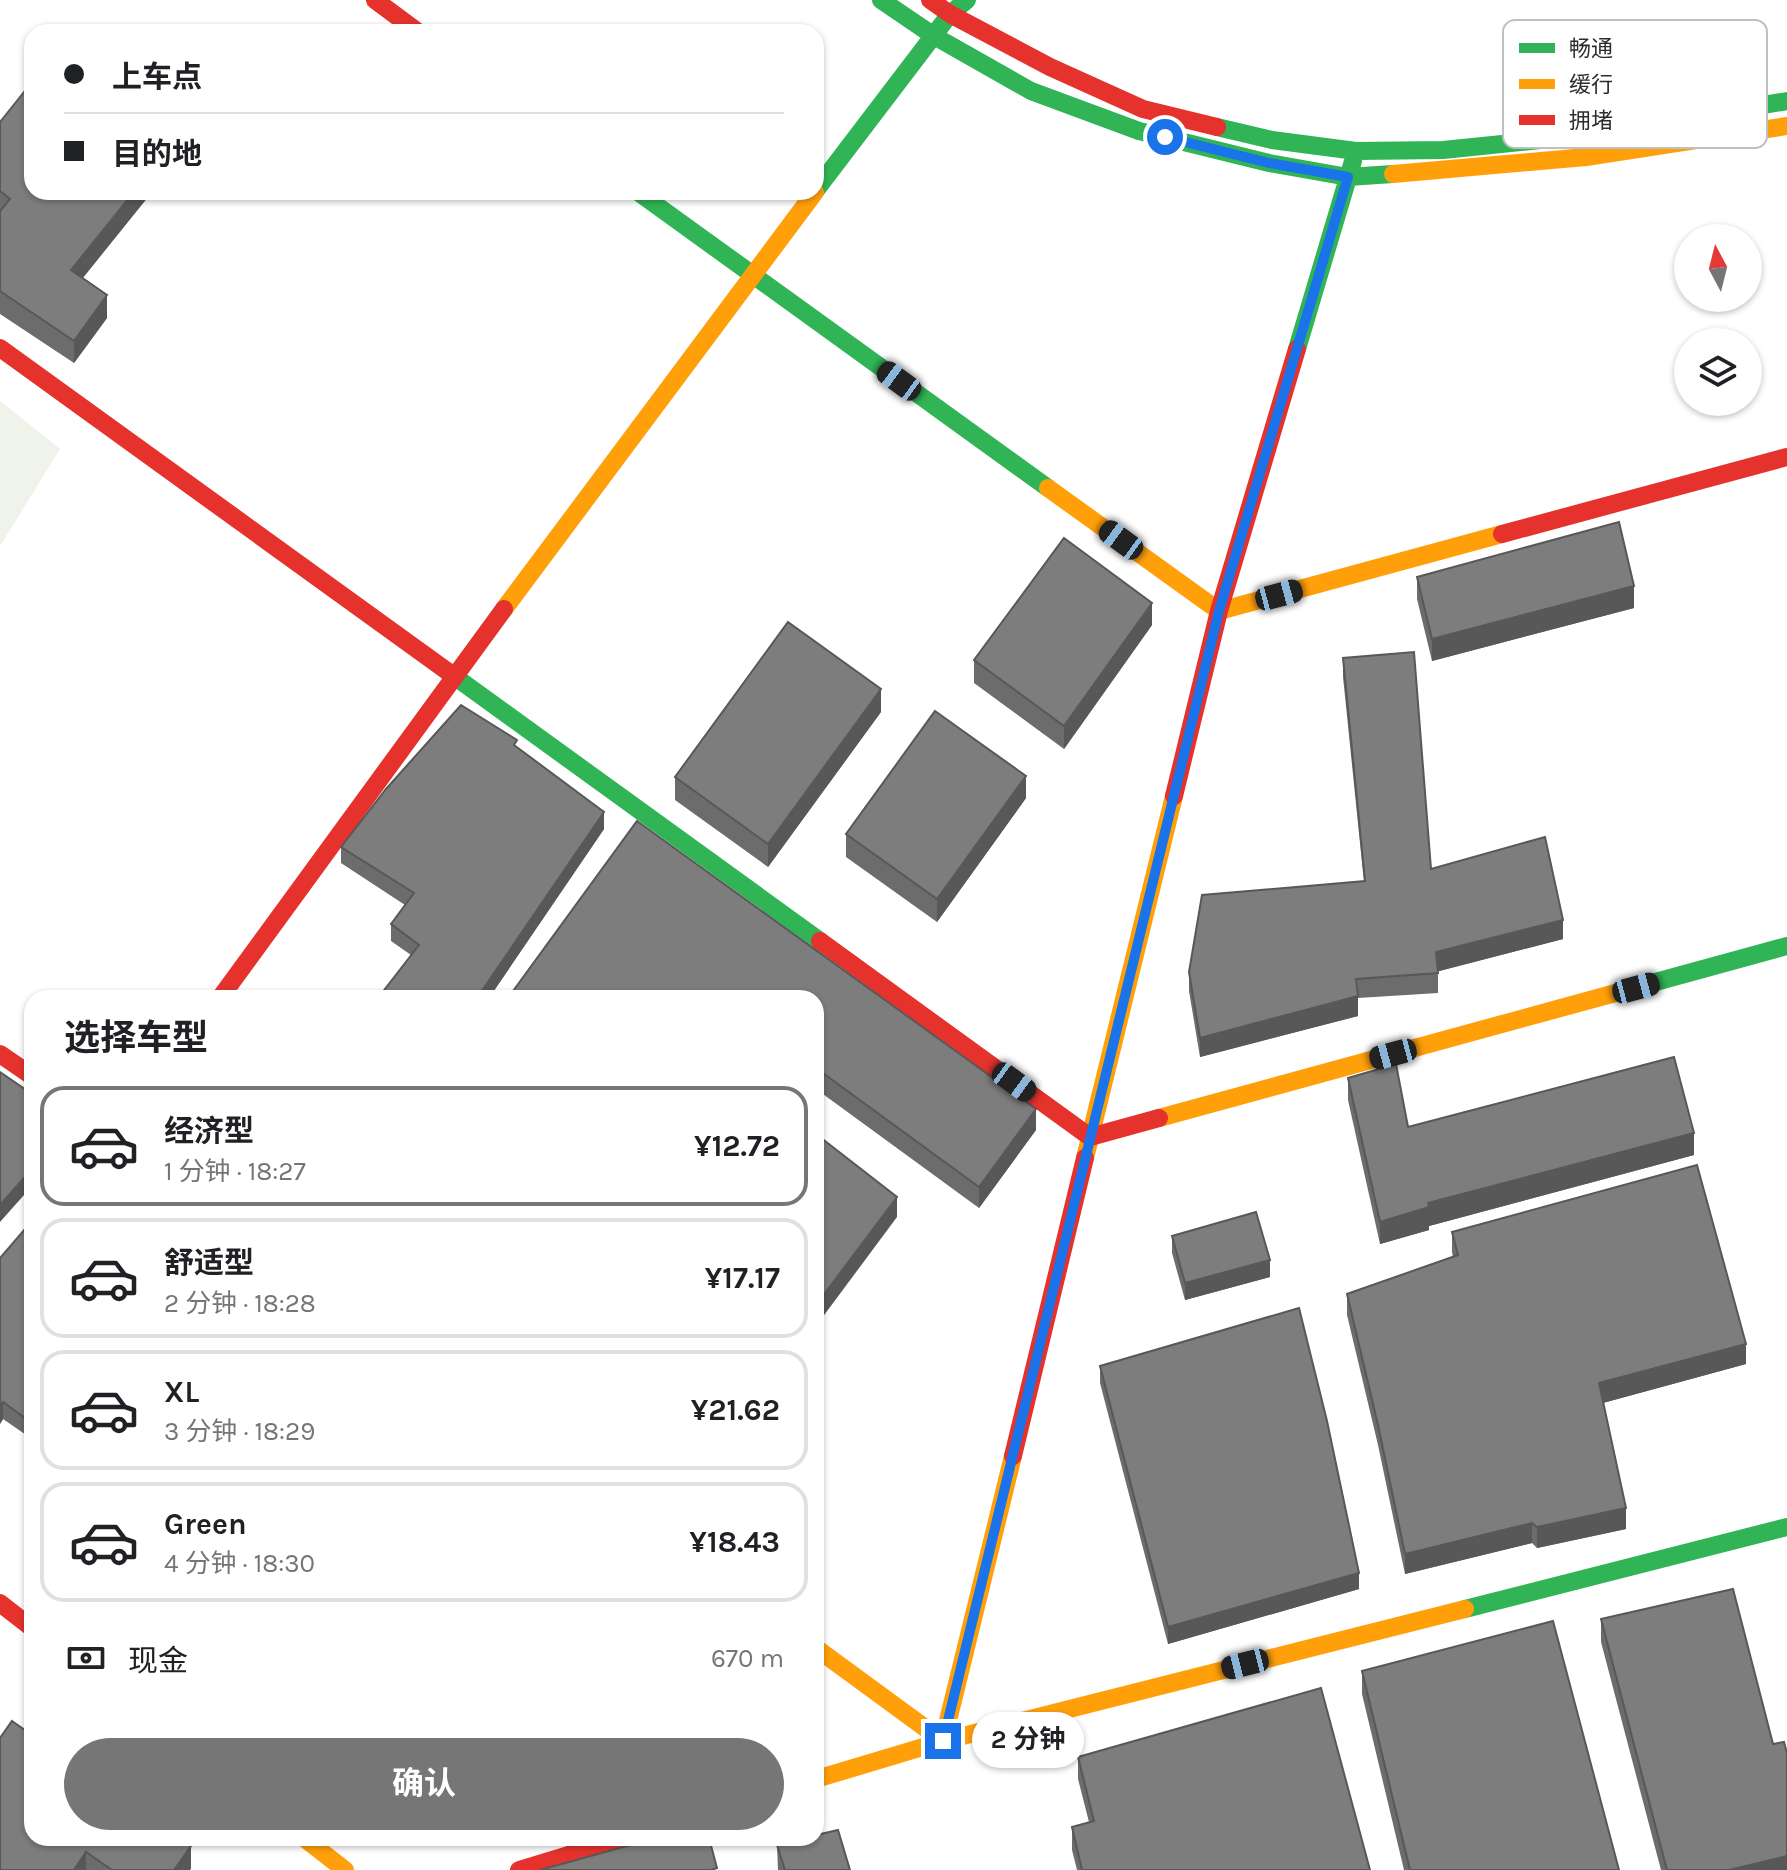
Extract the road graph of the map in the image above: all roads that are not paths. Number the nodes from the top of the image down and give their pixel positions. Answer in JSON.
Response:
{"nodes":[{"id":1,"x":375,"y":0,"type":"edge"},
{"id":2,"x":881,"y":0,"type":"edge"},
{"id":3,"x":930,"y":0,"type":"edge"},
{"id":4,"x":967,"y":0,"type":"edge"},
{"id":5,"x":950,"y":14,"type":"junction"},
{"id":6,"x":407,"y":24,"type":"edge"},
{"id":7,"x":934,"y":36,"type":"junction"},
{"id":8,"x":1787,"y":101,"type":"edge"},
{"id":9,"x":1767,"y":104,"type":"edge"},
{"id":10,"x":1787,"y":126,"type":"edge"},
{"id":11,"x":1767,"y":129,"type":"edge"},
{"id":12,"x":1503,"y":144,"type":"edge"},
{"id":13,"x":1644,"y":148,"type":"edge"},
{"id":14,"x":1356,"y":151,"type":"junction"},
{"id":15,"x":1348,"y":177,"type":"junction"},
{"id":16,"x":824,"y":179,"type":"edge"},
{"id":17,"x":649,"y":200,"type":"edge"},
{"id":18,"x":808,"y":200,"type":"edge"},
{"id":19,"x":751,"y":275,"type":"junction"},
{"id":20,"x":0,"y":348,"type":"edge"},
{"id":21,"x":1787,"y":457,"type":"edge"},
{"id":22,"x":1219,"y":611,"type":"junction"},
{"id":23,"x":455,"y":675,"type":"junction"},
{"id":24,"x":1787,"y":946,"type":"edge"},
{"id":25,"x":226,"y":990,"type":"edge"},
{"id":26,"x":0,"y":1054,"type":"edge"},
{"id":27,"x":24,"y":1070,"type":"edge"},
{"id":28,"x":1090,"y":1137,"type":"junction"},
{"id":29,"x":1787,"y":1527,"type":"edge"},
{"id":30,"x":0,"y":1603,"type":"edge"},
{"id":31,"x":24,"y":1622,"type":"edge"},
{"id":32,"x":824,"y":1654,"type":"edge"},
{"id":33,"x":943,"y":1741,"type":"junction"},
{"id":34,"x":824,"y":1777,"type":"edge"},
{"id":35,"x":314,"y":1846,"type":"edge"},
{"id":36,"x":598,"y":1846,"type":"edge"},
{"id":37,"x":345,"y":1870,"type":"edge"},
{"id":38,"x":519,"y":1870,"type":"edge"}],
"edges":[{"from":1,"to":6,"type":"main road"},
{"from":2,"to":7,"type":"main road"},
{"from":3,"to":5,"type":"main road"},
{"from":4,"to":5,"type":"main road"},
{"from":5,"to":7,"type":"main road"},
{"from":5,"to":14,"type":"main road"},
{"from":7,"to":15,"type":"main road"},
{"from":7,"to":16,"type":"main road"},
{"from":8,"to":9,"type":"main road"},
{"from":10,"to":11,"type":"main road"},
{"from":12,"to":14,"type":"main road"},
{"from":13,"to":15,"type":"main road"},
{"from":14,"to":15,"type":"main road"},
{"from":15,"to":22,"type":"main road"},
{"from":17,"to":19,"type":"main road"},
{"from":18,"to":19,"type":"main road"},
{"from":19,"to":22,"type":"main road"},
{"from":19,"to":23,"type":"main road"},
{"from":20,"to":23,"type":"main road"},
{"from":21,"to":22,"type":"main road"},
{"from":22,"to":28,"type":"main road"},
{"from":23,"to":25,"type":"main road"},
{"from":23,"to":28,"type":"main road"},
{"from":24,"to":28,"type":"main road"},
{"from":26,"to":27,"type":"main road"},
{"from":28,"to":33,"type":"main road"},
{"from":29,"to":33,"type":"main road"},
{"from":30,"to":31,"type":"main road"},
{"from":32,"to":33,"type":"main road"},
{"from":33,"to":34,"type":"main road"},
{"from":35,"to":37,"type":"main road"},
{"from":36,"to":38,"type":"main road"}]}
